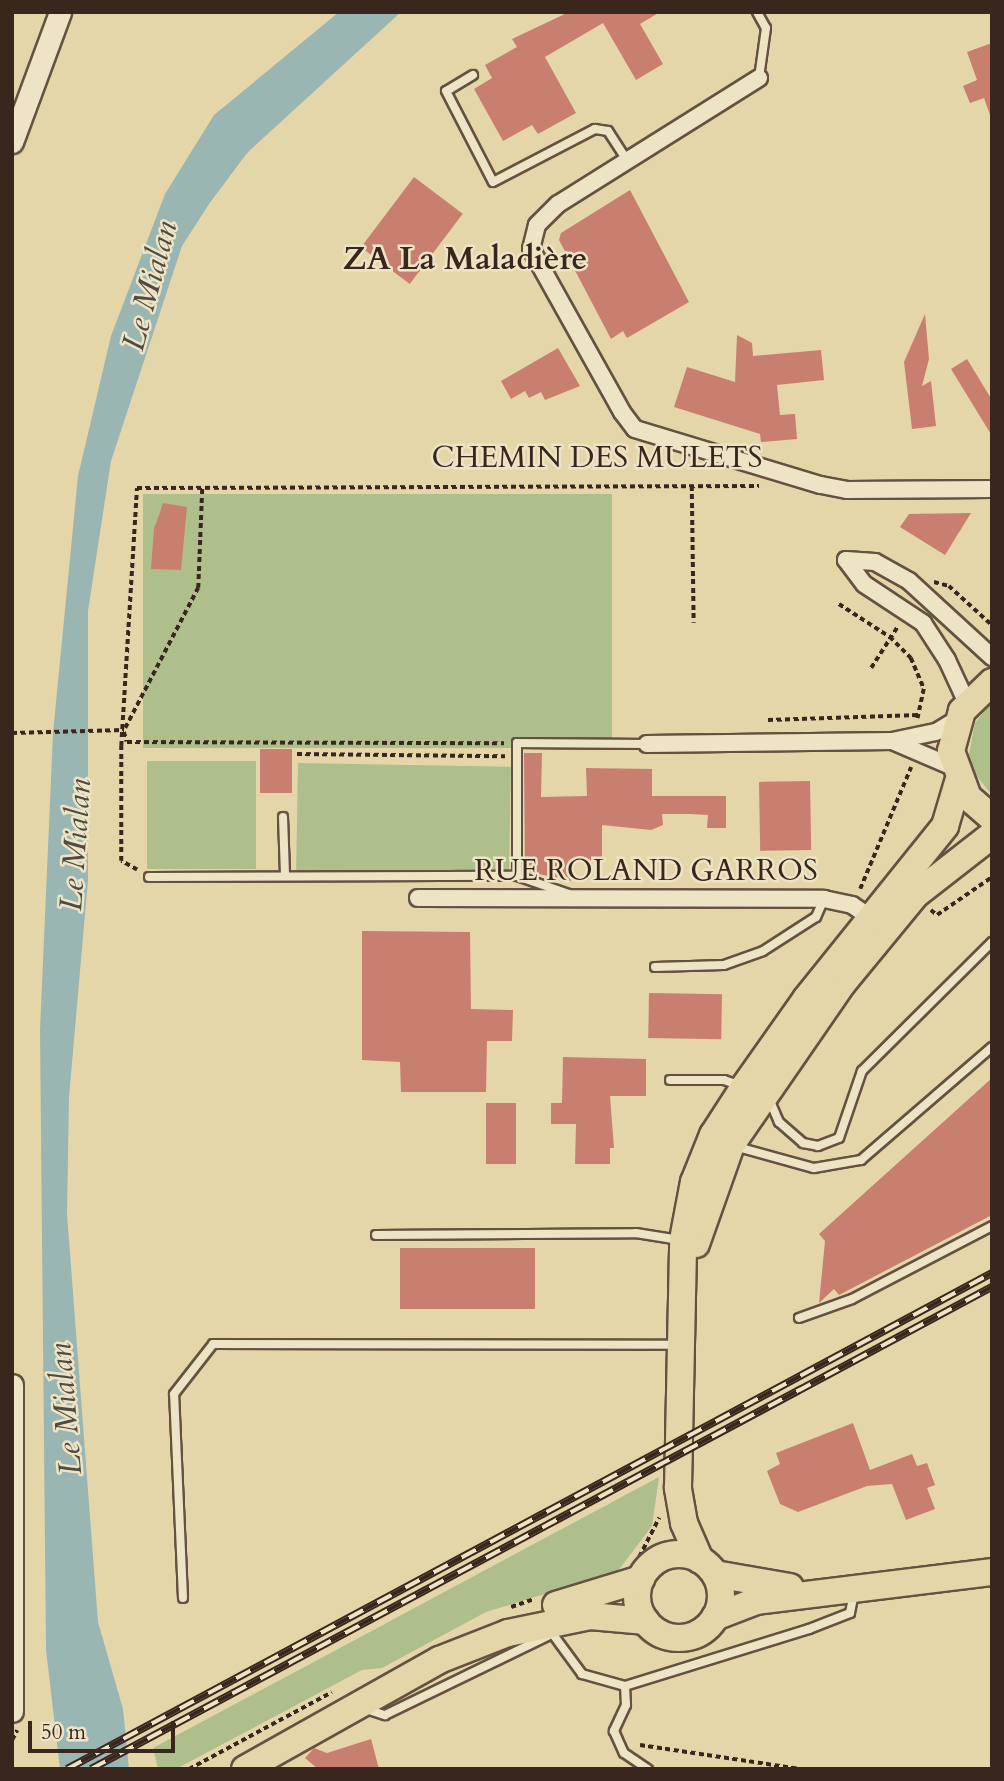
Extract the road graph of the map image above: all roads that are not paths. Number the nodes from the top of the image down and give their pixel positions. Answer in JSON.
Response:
{"nodes":[{"id":1,"x":60,"y":12,"type":"edge"},
{"id":2,"x":757,"y":12,"type":"edge"},
{"id":3,"x":473,"y":75,"type":"dead end"},
{"id":4,"x":759,"y":78,"type":"joint"},
{"id":5,"x":12,"y":142,"type":"edge"},
{"id":6,"x":627,"y":160,"type":"junction"},
{"id":7,"x":992,"y":489,"type":"edge"},
{"id":8,"x":992,"y":657,"type":"edge"},
{"id":9,"x":992,"y":682,"type":"edge"},
{"id":10,"x":962,"y":711,"type":"junction"},
{"id":11,"x":892,"y":741,"type":"junction"},
{"id":12,"x":647,"y":744,"type":"joint"},
{"id":13,"x":956,"y":774,"type":"junction"},
{"id":14,"x":283,"y":817,"type":"dead end"},
{"id":15,"x":992,"y":818,"type":"edge"},
{"id":16,"x":992,"y":835,"type":"edge"},
{"id":17,"x":285,"y":876,"type":"junction"},
{"id":18,"x":517,"y":876,"type":"junction"},
{"id":19,"x":149,"y":877,"type":"road end"},
{"id":20,"x":418,"y":898,"type":"dead end"},
{"id":21,"x":578,"y":898,"type":"junction"},
{"id":22,"x":824,"y":899,"type":"junction"},
{"id":23,"x":861,"y":911,"type":"junction"},
{"id":24,"x":992,"y":942,"type":"edge"},
{"id":25,"x":655,"y":967,"type":"dead end"},
{"id":26,"x":992,"y":1047,"type":"edge"},
{"id":27,"x":670,"y":1080,"type":"dead end"},
{"id":28,"x":757,"y":1087,"type":"junction"},
{"id":29,"x":722,"y":1140,"type":"junction"},
{"id":30,"x":992,"y":1226,"type":"edge"},
{"id":31,"x":376,"y":1235,"type":"dead end"},
{"id":32,"x":689,"y":1241,"type":"junction"},
{"id":33,"x":799,"y":1318,"type":"dead end"},
{"id":34,"x":681,"y":1337,"type":"junction"},
{"id":35,"x":12,"y":1385,"type":"edge"},
{"id":36,"x":678,"y":1488,"type":"junction"},
{"id":37,"x":659,"y":1559,"type":"junction"},
{"id":38,"x":707,"y":1567,"type":"junction"},
{"id":39,"x":992,"y":1572,"type":"edge"},
{"id":40,"x":641,"y":1579,"type":"junction"},
{"id":41,"x":855,"y":1590,"type":"junction"},
{"id":42,"x":183,"y":1598,"type":"dead end"},
{"id":43,"x":715,"y":1617,"type":"junction"},
{"id":44,"x":646,"y":1621,"type":"junction"},
{"id":45,"x":13,"y":1623,"type":"edge"},
{"id":46,"x":549,"y":1628,"type":"junction"},
{"id":47,"x":439,"y":1660,"type":"junction"},
{"id":48,"x":625,"y":1686,"type":"junction"},
{"id":49,"x":353,"y":1706,"type":"junction"},
{"id":50,"x":12,"y":1711,"type":"edge"},
{"id":51,"x":270,"y":1759,"type":"edge"},
{"id":52,"x":245,"y":1769,"type":"edge"},
{"id":53,"x":648,"y":1769,"type":"edge"}],
"edges":[{"from":1,"to":5,"type":"street"},
{"from":2,"to":4,"type":"lane"},
{"from":3,"to":6,"type":"lane"},
{"from":4,"to":6,"type":"street"},
{"from":6,"to":7,"type":"street"},
{"from":8,"to":10,"type":"street"},
{"from":9,"to":10,"type":"main road"},
{"from":10,"to":11,"type":"street"},
{"from":10,"to":13,"type":"main road"},
{"from":11,"to":12,"type":"street"},
{"from":11,"to":13,"type":"street"},
{"from":12,"to":18,"type":"lane"},
{"from":13,"to":15,"type":"main road"},
{"from":13,"to":23,"type":"main road"},
{"from":14,"to":17,"type":"lane"},
{"from":16,"to":28,"type":"main road"},
{"from":17,"to":18,"type":"lane"},
{"from":17,"to":19,"type":"lane"},
{"from":18,"to":21,"type":"lane"},
{"from":20,"to":21,"type":"street","name":"RUE ROLAND GARROS"},
{"from":21,"to":22,"type":"street","name":"RUE ROLAND GARROS"},
{"from":22,"to":23,"type":"street","name":"RUE ROLAND GARROS"},
{"from":22,"to":25,"type":"lane"},
{"from":23,"to":28,"type":"main road"},
{"from":24,"to":28,"type":"lane"},
{"from":26,"to":29,"type":"lane"},
{"from":27,"to":28,"type":"lane"},
{"from":28,"to":29,"type":"main road"},
{"from":29,"to":32,"type":"main road"},
{"from":30,"to":33,"type":"lane"},
{"from":31,"to":32,"type":"lane"},
{"from":32,"to":34,"type":"main road"},
{"from":34,"to":36,"type":"main road"},
{"from":34,"to":42,"type":"lane"},
{"from":35,"to":45,"type":"street"},
{"from":36,"to":37,"type":"main road"},
{"from":36,"to":38,"type":"main road"},
{"from":37,"to":38,"type":"main road"},
{"from":37,"to":40,"type":"main road"},
{"from":38,"to":41,"type":"main road"},
{"from":38,"to":43,"type":"main road"},
{"from":39,"to":41,"type":"main road"},
{"from":40,"to":44,"type":"main road"},
{"from":40,"to":47,"type":"main road"},
{"from":41,"to":43,"type":"main road"},
{"from":41,"to":48,"type":"lane"},
{"from":43,"to":44,"type":"main road"},
{"from":44,"to":46,"type":"main road"},
{"from":45,"to":50,"type":"street"},
{"from":46,"to":47,"type":"main road"},
{"from":46,"to":48,"type":"lane"},
{"from":46,"to":49,"type":"lane"},
{"from":47,"to":49,"type":"main road"},
{"from":48,"to":53,"type":"lane"},
{"from":49,"to":51,"type":"main road"},
{"from":51,"to":52,"type":"main road"}]}
